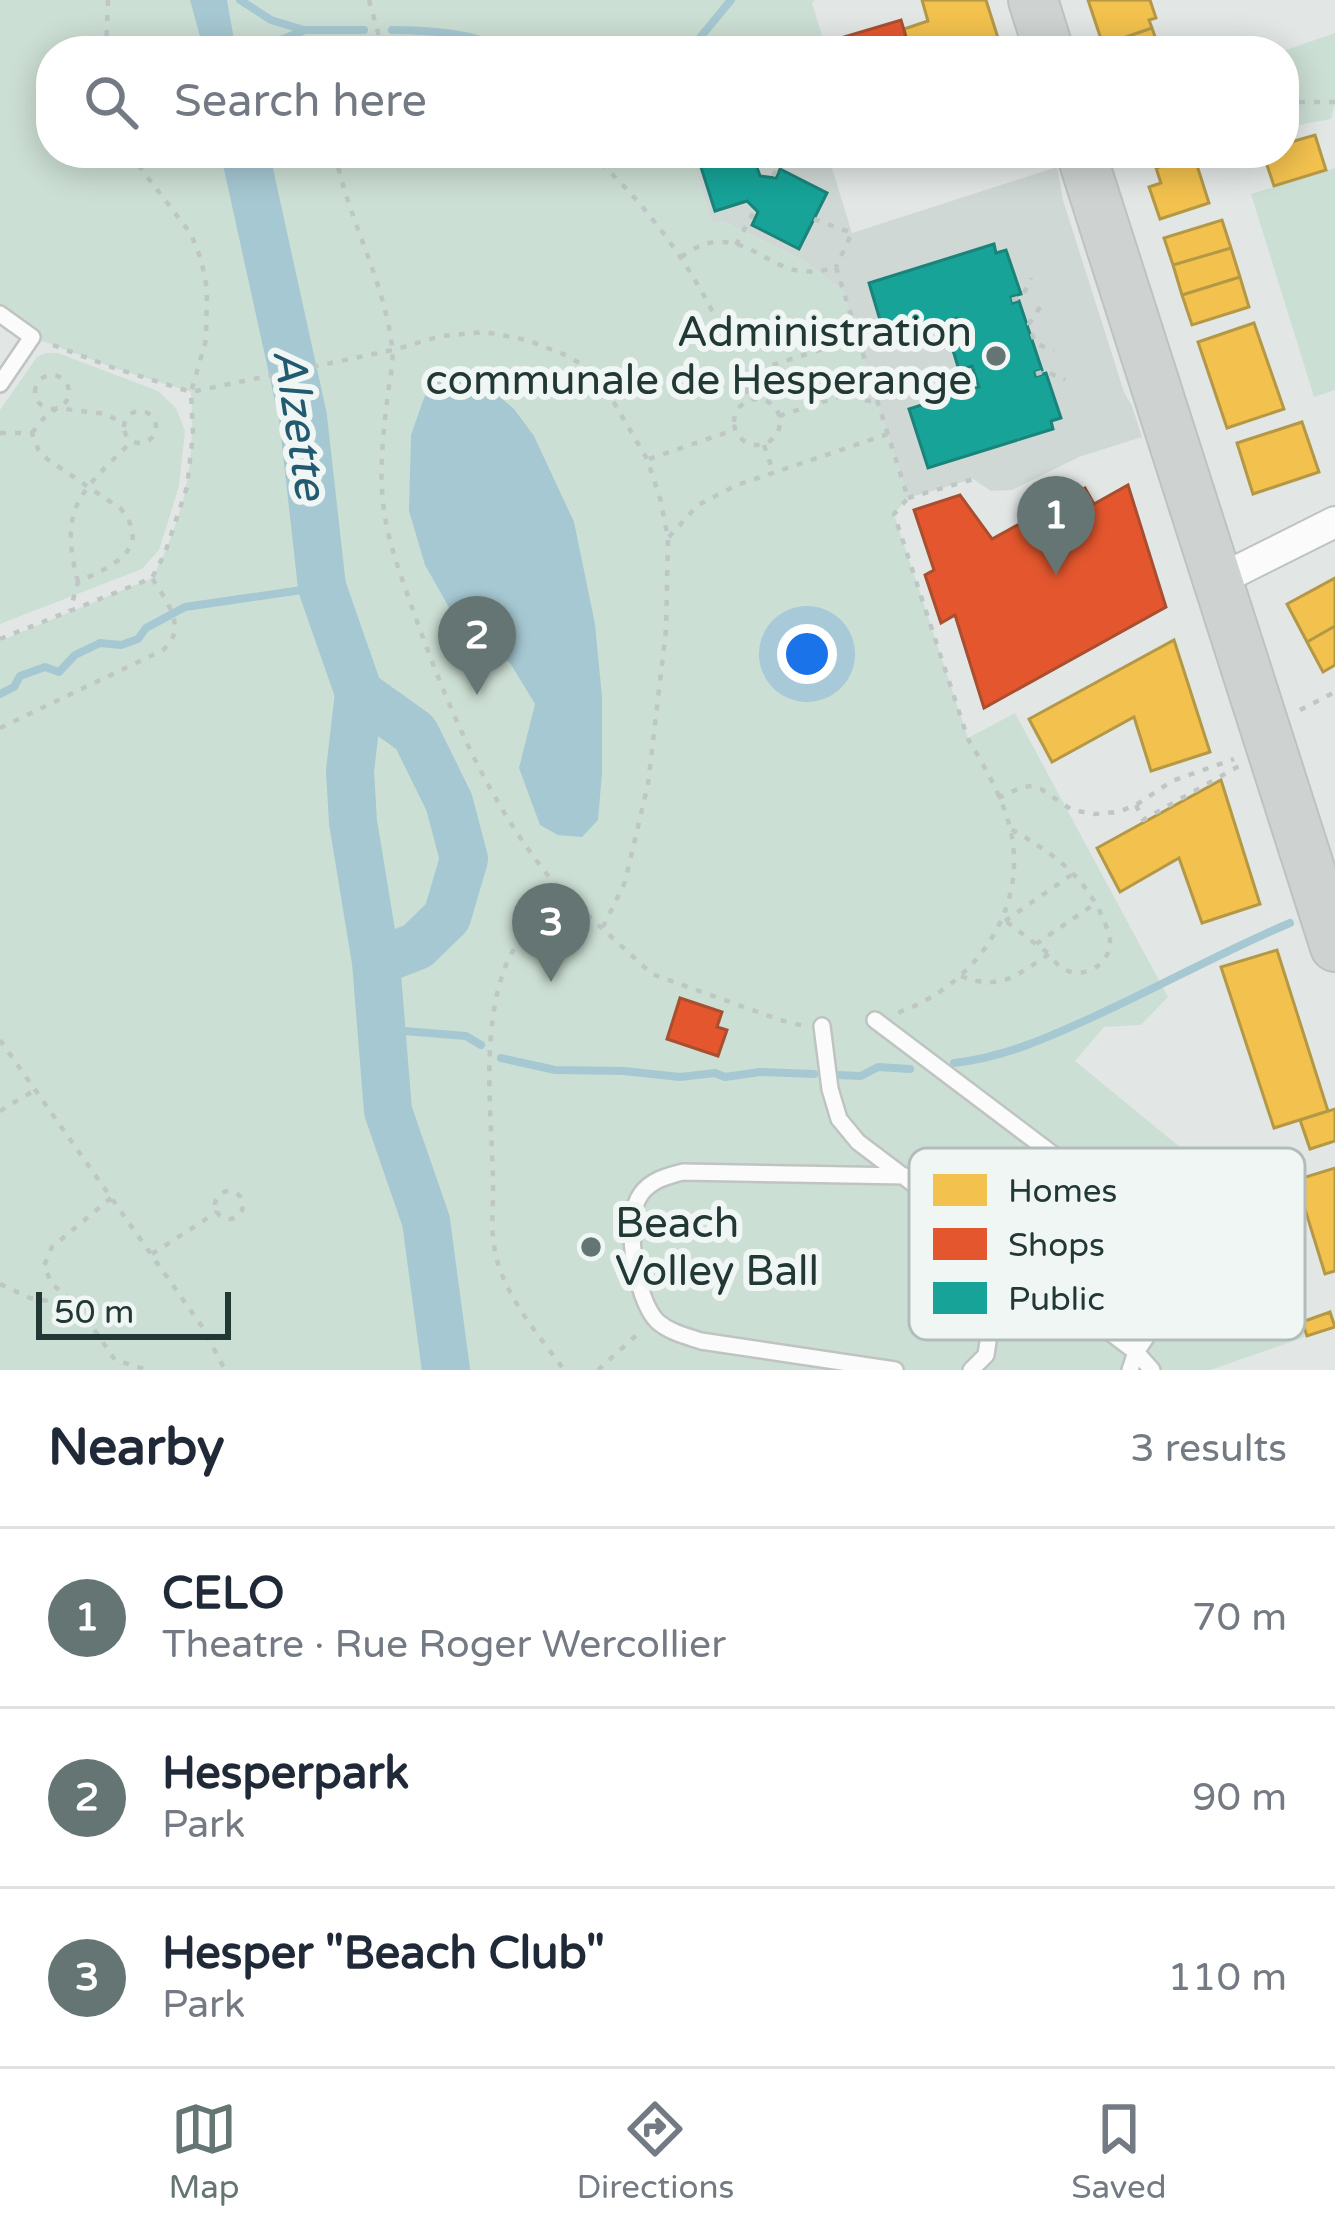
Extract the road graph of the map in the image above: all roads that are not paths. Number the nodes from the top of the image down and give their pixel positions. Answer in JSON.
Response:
{"nodes":[{"id":1,"x":1033,"y":0,"type":"edge"},
{"id":2,"x":1044,"y":36,"type":"edge"},
{"id":3,"x":1087,"y":168,"type":"edge"},
{"id":4,"x":0,"y":314,"type":"edge"},
{"id":5,"x":0,"y":384,"type":"edge"},
{"id":6,"x":1335,"y":522,"type":"edge"},
{"id":7,"x":1217,"y":581,"type":"junction"},
{"id":8,"x":1335,"y":946,"type":"edge"},
{"id":9,"x":875,"y":1020,"type":"road end"},
{"id":10,"x":822,"y":1027,"type":"road end"},
{"id":11,"x":1045,"y":1148,"type":"edge"},
{"id":12,"x":906,"y":1176,"type":"junction"},
{"id":13,"x":909,"y":1178,"type":"edge"},
{"id":14,"x":988,"y":1340,"type":"edge"},
{"id":15,"x":1120,"y":1340,"type":"edge"},
{"id":16,"x":1144,"y":1340,"type":"edge"},
{"id":17,"x":1136,"y":1352,"type":"junction"},
{"id":18,"x":895,"y":1370,"type":"edge"},
{"id":19,"x":971,"y":1370,"type":"edge"},
{"id":20,"x":1130,"y":1370,"type":"edge"},
{"id":21,"x":1152,"y":1370,"type":"edge"}],
"edges":[{"from":1,"to":2,"type":"main road"},
{"from":3,"to":7,"type":"main road"},
{"from":4,"to":5,"type":"lane"},
{"from":6,"to":7,"type":"street"},
{"from":7,"to":8,"type":"main road"},
{"from":9,"to":11,"type":"lane"},
{"from":10,"to":12,"type":"lane"},
{"from":12,"to":13,"type":"lane"},
{"from":12,"to":18,"type":"lane"},
{"from":14,"to":19,"type":"lane"},
{"from":15,"to":17,"type":"lane"},
{"from":16,"to":17,"type":"lane"},
{"from":17,"to":20,"type":"lane"},
{"from":17,"to":21,"type":"lane"}]}
